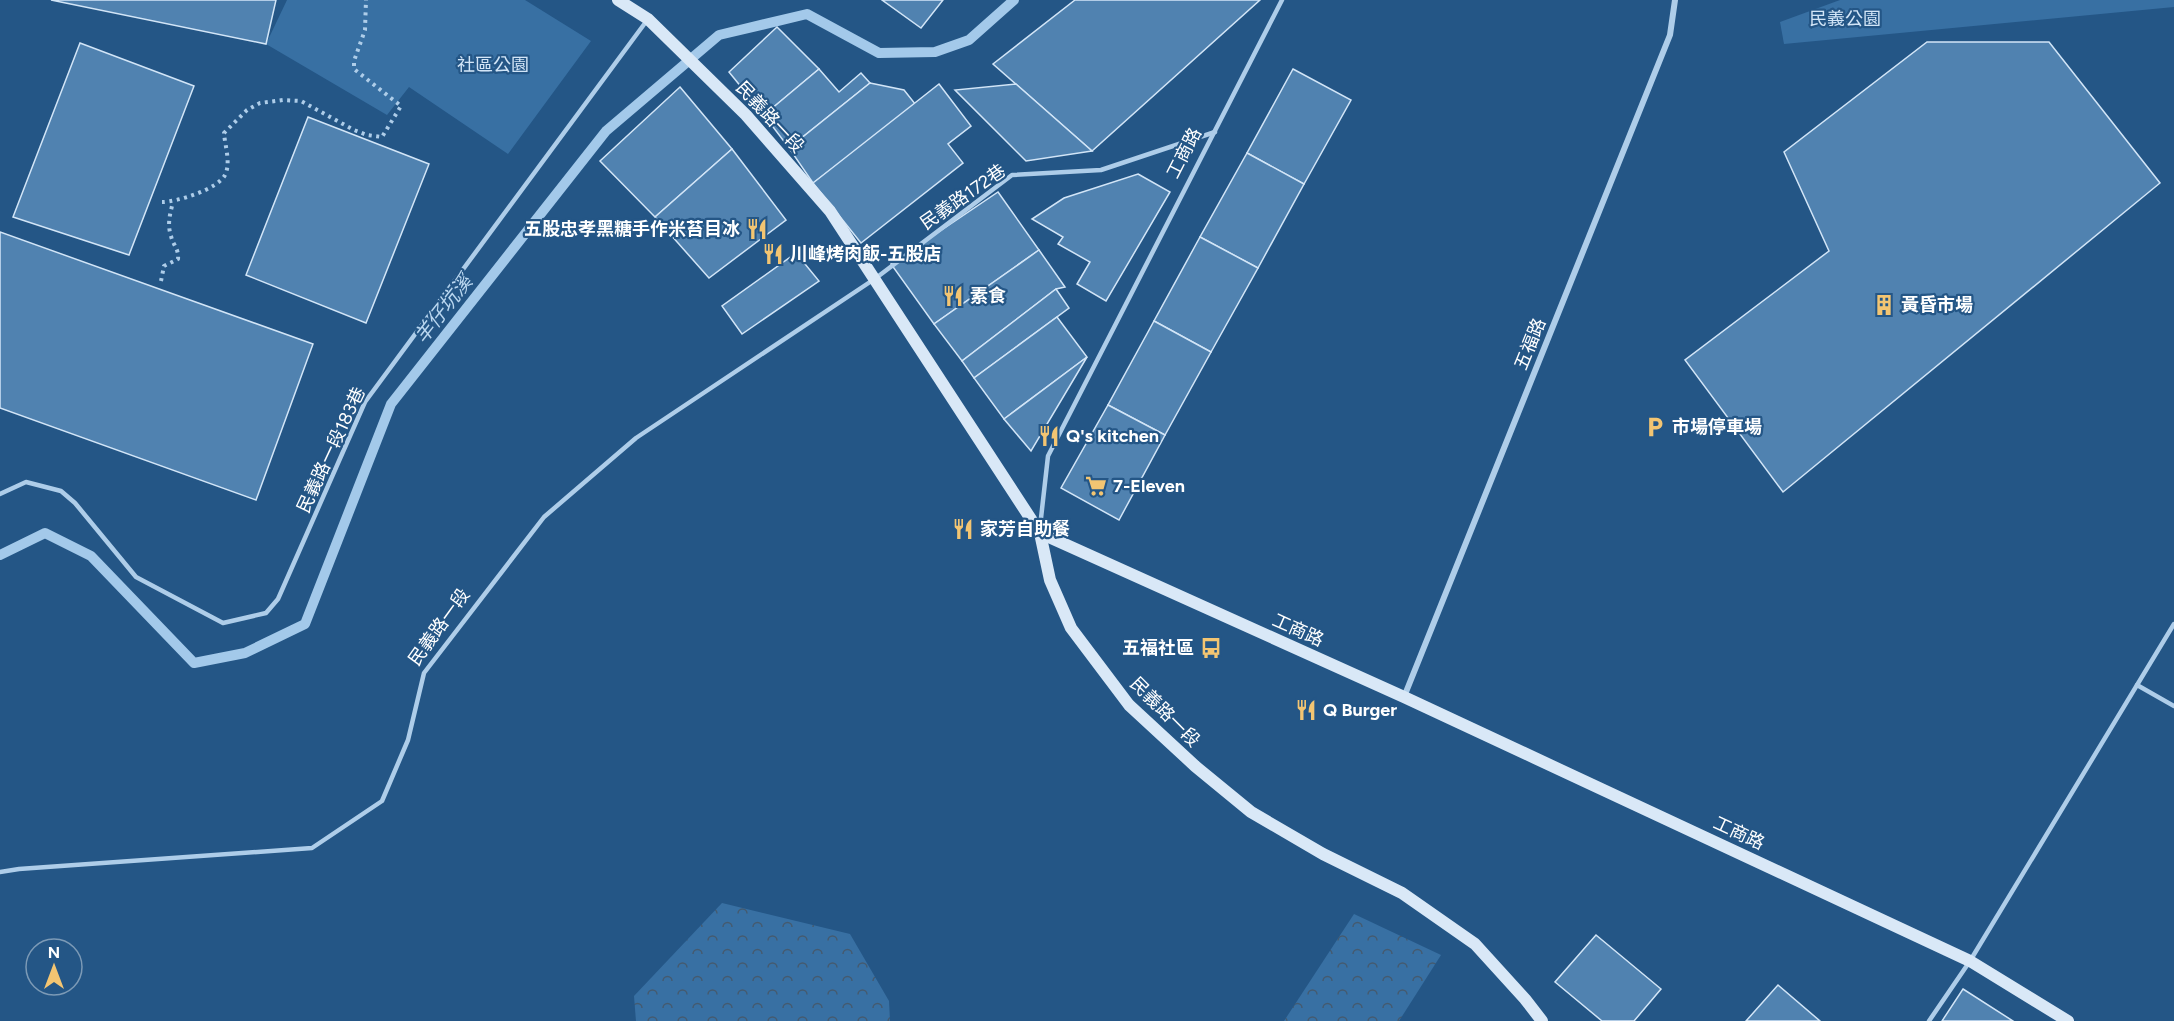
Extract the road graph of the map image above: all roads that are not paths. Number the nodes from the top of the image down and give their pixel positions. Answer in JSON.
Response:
{"nodes":[{"id":1,"x":618,"y":0,"type":"edge"},
{"id":2,"x":1282,"y":0,"type":"edge"},
{"id":3,"x":1675,"y":0,"type":"edge"},
{"id":4,"x":648,"y":19,"type":"junction"},
{"id":5,"x":1215,"y":132,"type":"junction"},
{"id":6,"x":876,"y":278,"type":"junction"},
{"id":7,"x":0,"y":494,"type":"edge"},
{"id":8,"x":1040,"y":532,"type":"junction"},
{"id":9,"x":2174,"y":624,"type":"edge"},
{"id":10,"x":2138,"y":685,"type":"junction"},
{"id":11,"x":1404,"y":698,"type":"junction"},
{"id":12,"x":2174,"y":706,"type":"edge"},
{"id":13,"x":0,"y":872,"type":"edge"},
{"id":14,"x":1970,"y":961,"type":"junction"},
{"id":15,"x":1542,"y":1021,"type":"edge"},
{"id":16,"x":1929,"y":1021,"type":"edge"},
{"id":17,"x":2068,"y":1021,"type":"edge"}],
"edges":[{"from":1,"to":4,"type":"main road","name":"民義路一段"},
{"from":2,"to":5,"type":"lane","name":"工商路"},
{"from":3,"to":11,"type":"street","name":"五福路"},
{"from":4,"to":6,"type":"main road","name":"民義路一段"},
{"from":4,"to":7,"type":"lane","name":"民義路一段183巷"},
{"from":5,"to":6,"type":"lane","name":"民義路172巷"},
{"from":5,"to":8,"type":"lane","name":"工商路"},
{"from":6,"to":8,"type":"main road","name":"民義路一段"},
{"from":6,"to":13,"type":"lane","name":"民義路一段"},
{"from":8,"to":11,"type":"main road","name":"工商路"},
{"from":8,"to":15,"type":"main road","name":"民義路一段"},
{"from":9,"to":10,"type":"lane"},
{"from":10,"to":12,"type":"lane"},
{"from":10,"to":14,"type":"lane"},
{"from":11,"to":14,"type":"main road","name":"工商路"},
{"from":14,"to":16,"type":"lane"},
{"from":14,"to":17,"type":"main road","name":"工商路"}]}
